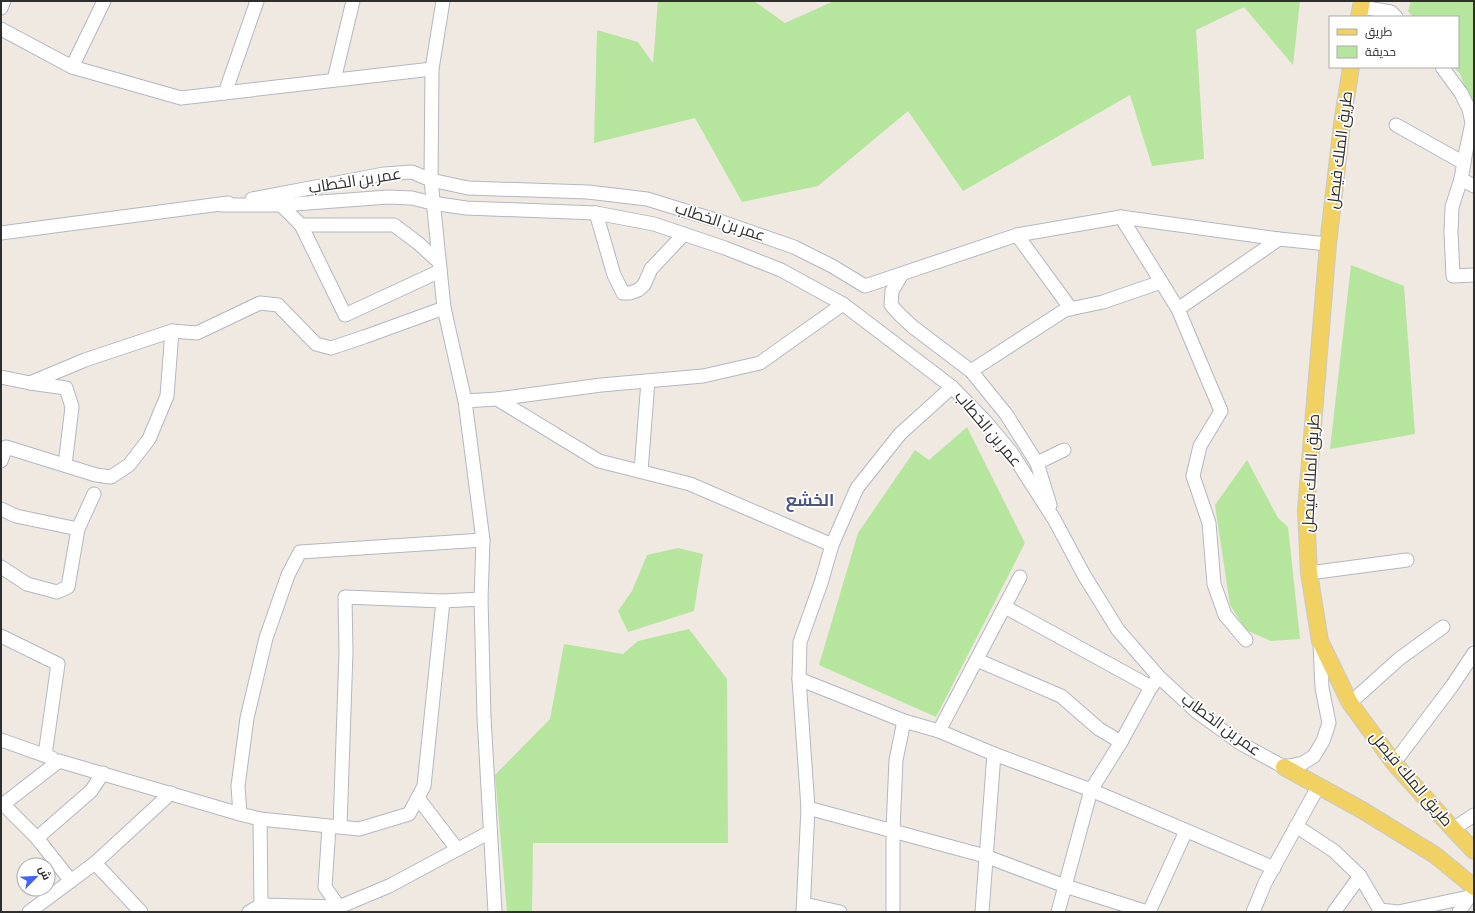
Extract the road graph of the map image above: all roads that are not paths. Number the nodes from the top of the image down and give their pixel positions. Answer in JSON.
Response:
{"nodes":[{"id":1,"x":4,"y":1,"type":"edge"},
{"id":2,"x":104,"y":1,"type":"edge"},
{"id":3,"x":257,"y":1,"type":"edge"},
{"id":4,"x":354,"y":1,"type":"edge"},
{"id":5,"x":443,"y":1,"type":"edge"},
{"id":6,"x":1,"y":8,"type":"edge"},
{"id":7,"x":1360,"y":8,"type":"edge"},
{"id":8,"x":1395,"y":16,"type":"edge"},
{"id":9,"x":1,"y":29,"type":"edge"},
{"id":10,"x":72,"y":68,"type":"junction"},
{"id":11,"x":1351,"y":68,"type":"edge"},
{"id":12,"x":1443,"y":68,"type":"edge"},
{"id":13,"x":432,"y":69,"type":"junction"},
{"id":14,"x":334,"y":80,"type":"junction"},
{"id":15,"x":225,"y":93,"type":"junction"},
{"id":16,"x":1396,"y":125,"type":"dead end"},
{"id":17,"x":1464,"y":163,"type":"junction"},
{"id":18,"x":1461,"y":179,"type":"junction"},
{"id":19,"x":431,"y":180,"type":"junction"},
{"id":20,"x":1474,"y":186,"type":"edge"},
{"id":21,"x":432,"y":203,"type":"junction"},
{"id":22,"x":221,"y":205,"type":"junction"},
{"id":23,"x":281,"y":205,"type":"junction"},
{"id":24,"x":596,"y":213,"type":"junction"},
{"id":25,"x":1121,"y":216,"type":"junction"},
{"id":26,"x":301,"y":225,"type":"junction"},
{"id":27,"x":1,"y":233,"type":"edge"},
{"id":28,"x":684,"y":234,"type":"junction"},
{"id":29,"x":1017,"y":235,"type":"junction"},
{"id":30,"x":1279,"y":239,"type":"junction"},
{"id":31,"x":1328,"y":244,"type":"junction"},
{"id":32,"x":439,"y":266,"type":"junction"},
{"id":33,"x":902,"y":274,"type":"junction"},
{"id":34,"x":1474,"y":276,"type":"edge"},
{"id":35,"x":1161,"y":282,"type":"junction"},
{"id":36,"x":843,"y":304,"type":"junction"},
{"id":37,"x":444,"y":308,"type":"junction"},
{"id":38,"x":1071,"y":309,"type":"junction"},
{"id":39,"x":1178,"y":310,"type":"junction"},
{"id":40,"x":172,"y":331,"type":"junction"},
{"id":41,"x":971,"y":371,"type":"junction"},
{"id":42,"x":1,"y":377,"type":"edge"},
{"id":43,"x":648,"y":381,"type":"junction"},
{"id":44,"x":30,"y":383,"type":"junction"},
{"id":45,"x":952,"y":387,"type":"junction"},
{"id":46,"x":497,"y":399,"type":"junction"},
{"id":47,"x":465,"y":401,"type":"junction"},
{"id":48,"x":1064,"y":450,"type":"dead end"},
{"id":49,"x":1,"y":461,"type":"edge"},
{"id":50,"x":1037,"y":463,"type":"junction"},
{"id":51,"x":65,"y":465,"type":"junction"},
{"id":52,"x":641,"y":471,"type":"junction"},
{"id":53,"x":94,"y":494,"type":"dead end"},
{"id":54,"x":1,"y":509,"type":"edge"},
{"id":55,"x":1054,"y":519,"type":"junction"},
{"id":56,"x":78,"y":529,"type":"junction"},
{"id":57,"x":483,"y":540,"type":"junction"},
{"id":58,"x":832,"y":545,"type":"junction"},
{"id":59,"x":1407,"y":560,"type":"dead end"},
{"id":60,"x":1,"y":567,"type":"edge"},
{"id":61,"x":1309,"y":574,"type":"junction"},
{"id":62,"x":1020,"y":577,"type":"dead end"},
{"id":63,"x":481,"y":599,"type":"junction"},
{"id":64,"x":443,"y":601,"type":"junction"},
{"id":65,"x":1005,"y":608,"type":"junction"},
{"id":66,"x":1443,"y":627,"type":"dead end"},
{"id":67,"x":1,"y":636,"type":"edge"},
{"id":68,"x":1246,"y":640,"type":"dead end"},
{"id":69,"x":1320,"y":641,"type":"junction"},
{"id":70,"x":1474,"y":653,"type":"edge"},
{"id":71,"x":977,"y":660,"type":"junction"},
{"id":72,"x":799,"y":679,"type":"junction"},
{"id":73,"x":1155,"y":682,"type":"junction"},
{"id":74,"x":1350,"y":703,"type":"junction"},
{"id":75,"x":904,"y":721,"type":"junction"},
{"id":76,"x":939,"y":731,"type":"junction"},
{"id":77,"x":1,"y":740,"type":"edge"},
{"id":78,"x":1121,"y":742,"type":"junction"},
{"id":79,"x":994,"y":754,"type":"junction"},
{"id":80,"x":44,"y":755,"type":"junction"},
{"id":81,"x":59,"y":760,"type":"junction"},
{"id":82,"x":1394,"y":763,"type":"junction"},
{"id":83,"x":1284,"y":767,"type":"junction"},
{"id":84,"x":103,"y":773,"type":"junction"},
{"id":85,"x":1318,"y":787,"type":"junction"},
{"id":86,"x":1091,"y":790,"type":"junction"},
{"id":87,"x":171,"y":793,"type":"junction"},
{"id":88,"x":418,"y":798,"type":"junction"},
{"id":89,"x":2,"y":805,"type":"edge"},
{"id":90,"x":808,"y":808,"type":"junction"},
{"id":91,"x":240,"y":814,"type":"junction"},
{"id":92,"x":1474,"y":815,"type":"edge"},
{"id":93,"x":260,"y":819,"type":"junction"},
{"id":94,"x":1296,"y":826,"type":"junction"},
{"id":95,"x":334,"y":827,"type":"junction"},
{"id":96,"x":1453,"y":829,"type":"junction"},
{"id":97,"x":893,"y":830,"type":"junction"},
{"id":98,"x":1186,"y":831,"type":"junction"},
{"id":99,"x":490,"y":832,"type":"junction"},
{"id":100,"x":37,"y":838,"type":"junction"},
{"id":101,"x":457,"y":849,"type":"junction"},
{"id":102,"x":1474,"y":851,"type":"edge"},
{"id":103,"x":985,"y":856,"type":"junction"},
{"id":104,"x":95,"y":863,"type":"junction"},
{"id":105,"x":1274,"y":868,"type":"junction"},
{"id":106,"x":1360,"y":876,"type":"junction"},
{"id":107,"x":71,"y":881,"type":"junction"},
{"id":108,"x":1065,"y":886,"type":"junction"},
{"id":109,"x":1472,"y":891,"type":"edge"},
{"id":110,"x":261,"y":905,"type":"junction"},
{"id":111,"x":339,"y":907,"type":"junction"},
{"id":112,"x":804,"y":908,"type":"edge"},
{"id":113,"x":29,"y":912,"type":"edge"},
{"id":114,"x":141,"y":912,"type":"edge"},
{"id":115,"x":249,"y":912,"type":"edge"},
{"id":116,"x":495,"y":912,"type":"edge"},
{"id":117,"x":840,"y":912,"type":"edge"},
{"id":118,"x":893,"y":912,"type":"edge"},
{"id":119,"x":982,"y":912,"type":"edge"},
{"id":120,"x":1058,"y":912,"type":"edge"},
{"id":121,"x":1148,"y":912,"type":"edge"},
{"id":122,"x":1253,"y":912,"type":"edge"},
{"id":123,"x":1334,"y":912,"type":"edge"},
{"id":124,"x":1398,"y":912,"type":"edge"},
{"id":125,"x":1458,"y":912,"type":"edge"}],
"edges":[{"from":1,"to":6,"type":"street"},
{"from":2,"to":10,"type":"street"},
{"from":3,"to":15,"type":"street"},
{"from":4,"to":14,"type":"street"},
{"from":5,"to":13,"type":"street"},
{"from":7,"to":8,"type":"street"},
{"from":9,"to":10,"type":"street"},
{"from":10,"to":15,"type":"street"},
{"from":11,"to":31,"type":"main road","name":"طريق الملك فيصل"},
{"from":12,"to":17,"type":"street"},
{"from":13,"to":14,"type":"street"},
{"from":13,"to":19,"type":"street"},
{"from":14,"to":15,"type":"street"},
{"from":16,"to":17,"type":"street"},
{"from":17,"to":18,"type":"street"},
{"from":18,"to":20,"type":"street"},
{"from":18,"to":34,"type":"street"},
{"from":19,"to":21,"type":"street"},
{"from":19,"to":22,"type":"street","name":"عمر بن الخطاب"},
{"from":19,"to":33,"type":"street","name":"عمر بن الخطاب"},
{"from":21,"to":23,"type":"street","name":"عمر بن الخطاب"},
{"from":21,"to":24,"type":"street","name":"عمر بن الخطاب"},
{"from":21,"to":32,"type":"street"},
{"from":22,"to":23,"type":"street","name":"عمر بن الخطاب"},
{"from":22,"to":27,"type":"street","name":"عمر بن الخطاب"},
{"from":23,"to":26,"type":"street"},
{"from":24,"to":28,"type":"street","name":"عمر بن الخطاب"},
{"from":24,"to":28,"type":"street"},
{"from":25,"to":29,"type":"street"},
{"from":25,"to":30,"type":"street"},
{"from":25,"to":35,"type":"street"},
{"from":26,"to":32,"type":"street"},
{"from":26,"to":32,"type":"street"},
{"from":28,"to":36,"type":"street","name":"عمر بن الخطاب"},
{"from":29,"to":33,"type":"street"},
{"from":29,"to":38,"type":"street"},
{"from":30,"to":31,"type":"street"},
{"from":30,"to":39,"type":"street"},
{"from":31,"to":61,"type":"main road","name":"طريق الملك فيصل"},
{"from":32,"to":37,"type":"street"},
{"from":33,"to":41,"type":"street","name":"عمر بن الخطاب"},
{"from":35,"to":38,"type":"street"},
{"from":35,"to":39,"type":"street"},
{"from":36,"to":43,"type":"street"},
{"from":36,"to":45,"type":"street","name":"عمر بن الخطاب"},
{"from":37,"to":40,"type":"street"},
{"from":37,"to":47,"type":"street"},
{"from":38,"to":41,"type":"street"},
{"from":39,"to":68,"type":"street"},
{"from":40,"to":44,"type":"street"},
{"from":40,"to":51,"type":"street"},
{"from":41,"to":50,"type":"street","name":"عمر بن الخطاب"},
{"from":42,"to":44,"type":"street"},
{"from":43,"to":46,"type":"street"},
{"from":43,"to":52,"type":"street"},
{"from":44,"to":51,"type":"street"},
{"from":45,"to":55,"type":"street","name":"عمر بن الخطاب"},
{"from":45,"to":58,"type":"street"},
{"from":46,"to":47,"type":"street"},
{"from":46,"to":52,"type":"street"},
{"from":47,"to":57,"type":"street"},
{"from":48,"to":50,"type":"street"},
{"from":49,"to":51,"type":"street"},
{"from":50,"to":55,"type":"street","name":"عمر بن الخطاب"},
{"from":52,"to":58,"type":"street"},
{"from":53,"to":56,"type":"street"},
{"from":54,"to":56,"type":"street"},
{"from":55,"to":73,"type":"street","name":"عمر بن الخطاب"},
{"from":56,"to":60,"type":"street"},
{"from":57,"to":63,"type":"street"},
{"from":57,"to":91,"type":"street"},
{"from":58,"to":72,"type":"street"},
{"from":59,"to":61,"type":"street"},
{"from":61,"to":69,"type":"main road","name":"طريق الملك فيصل"},
{"from":62,"to":65,"type":"street"},
{"from":63,"to":64,"type":"street"},
{"from":63,"to":99,"type":"street"},
{"from":64,"to":88,"type":"street"},
{"from":64,"to":95,"type":"street"},
{"from":65,"to":71,"type":"street"},
{"from":65,"to":73,"type":"street"},
{"from":66,"to":74,"type":"street"},
{"from":67,"to":80,"type":"street"},
{"from":69,"to":74,"type":"main road","name":"طريق الملك فيصل"},
{"from":69,"to":83,"type":"street"},
{"from":70,"to":82,"type":"street"},
{"from":71,"to":76,"type":"street"},
{"from":71,"to":78,"type":"street"},
{"from":72,"to":75,"type":"street"},
{"from":72,"to":90,"type":"street"},
{"from":73,"to":78,"type":"street"},
{"from":73,"to":83,"type":"street","name":"عمر بن الخطاب"},
{"from":74,"to":82,"type":"main road","name":"طريق الملك فيصل"},
{"from":75,"to":76,"type":"street"},
{"from":75,"to":97,"type":"street"},
{"from":76,"to":79,"type":"street"},
{"from":77,"to":80,"type":"street"},
{"from":78,"to":86,"type":"street"},
{"from":79,"to":86,"type":"street"},
{"from":79,"to":103,"type":"street"},
{"from":80,"to":81,"type":"street"},
{"from":81,"to":84,"type":"street"},
{"from":81,"to":89,"type":"street"},
{"from":82,"to":96,"type":"main road","name":"طريق الملك فيصل"},
{"from":83,"to":85,"type":"main road"},
{"from":84,"to":87,"type":"street"},
{"from":84,"to":100,"type":"street"},
{"from":85,"to":94,"type":"street"},
{"from":85,"to":109,"type":"main road"},
{"from":86,"to":98,"type":"street"},
{"from":86,"to":108,"type":"street"},
{"from":87,"to":91,"type":"street"},
{"from":87,"to":104,"type":"street"},
{"from":88,"to":95,"type":"street"},
{"from":88,"to":101,"type":"street"},
{"from":89,"to":100,"type":"street"},
{"from":90,"to":97,"type":"street"},
{"from":90,"to":112,"type":"street"},
{"from":91,"to":93,"type":"street"},
{"from":92,"to":96,"type":"street"},
{"from":93,"to":95,"type":"street"},
{"from":93,"to":110,"type":"street"},
{"from":94,"to":105,"type":"street"},
{"from":94,"to":106,"type":"street"},
{"from":95,"to":111,"type":"street"},
{"from":96,"to":102,"type":"main road","name":"طريق الملك فيصل"},
{"from":97,"to":103,"type":"street"},
{"from":97,"to":118,"type":"street"},
{"from":98,"to":105,"type":"street"},
{"from":98,"to":121,"type":"street"},
{"from":99,"to":101,"type":"street"},
{"from":99,"to":116,"type":"street"},
{"from":100,"to":107,"type":"street"},
{"from":101,"to":111,"type":"street"},
{"from":103,"to":108,"type":"street"},
{"from":103,"to":119,"type":"street"},
{"from":104,"to":107,"type":"street"},
{"from":104,"to":114,"type":"street"},
{"from":105,"to":122,"type":"street"},
{"from":106,"to":123,"type":"street"},
{"from":106,"to":124,"type":"street"},
{"from":107,"to":113,"type":"street"},
{"from":108,"to":120,"type":"street"},
{"from":108,"to":121,"type":"street"},
{"from":109,"to":124,"type":"street"},
{"from":109,"to":125,"type":"street"},
{"from":110,"to":111,"type":"street"},
{"from":110,"to":115,"type":"street"},
{"from":112,"to":117,"type":"street"}]}
